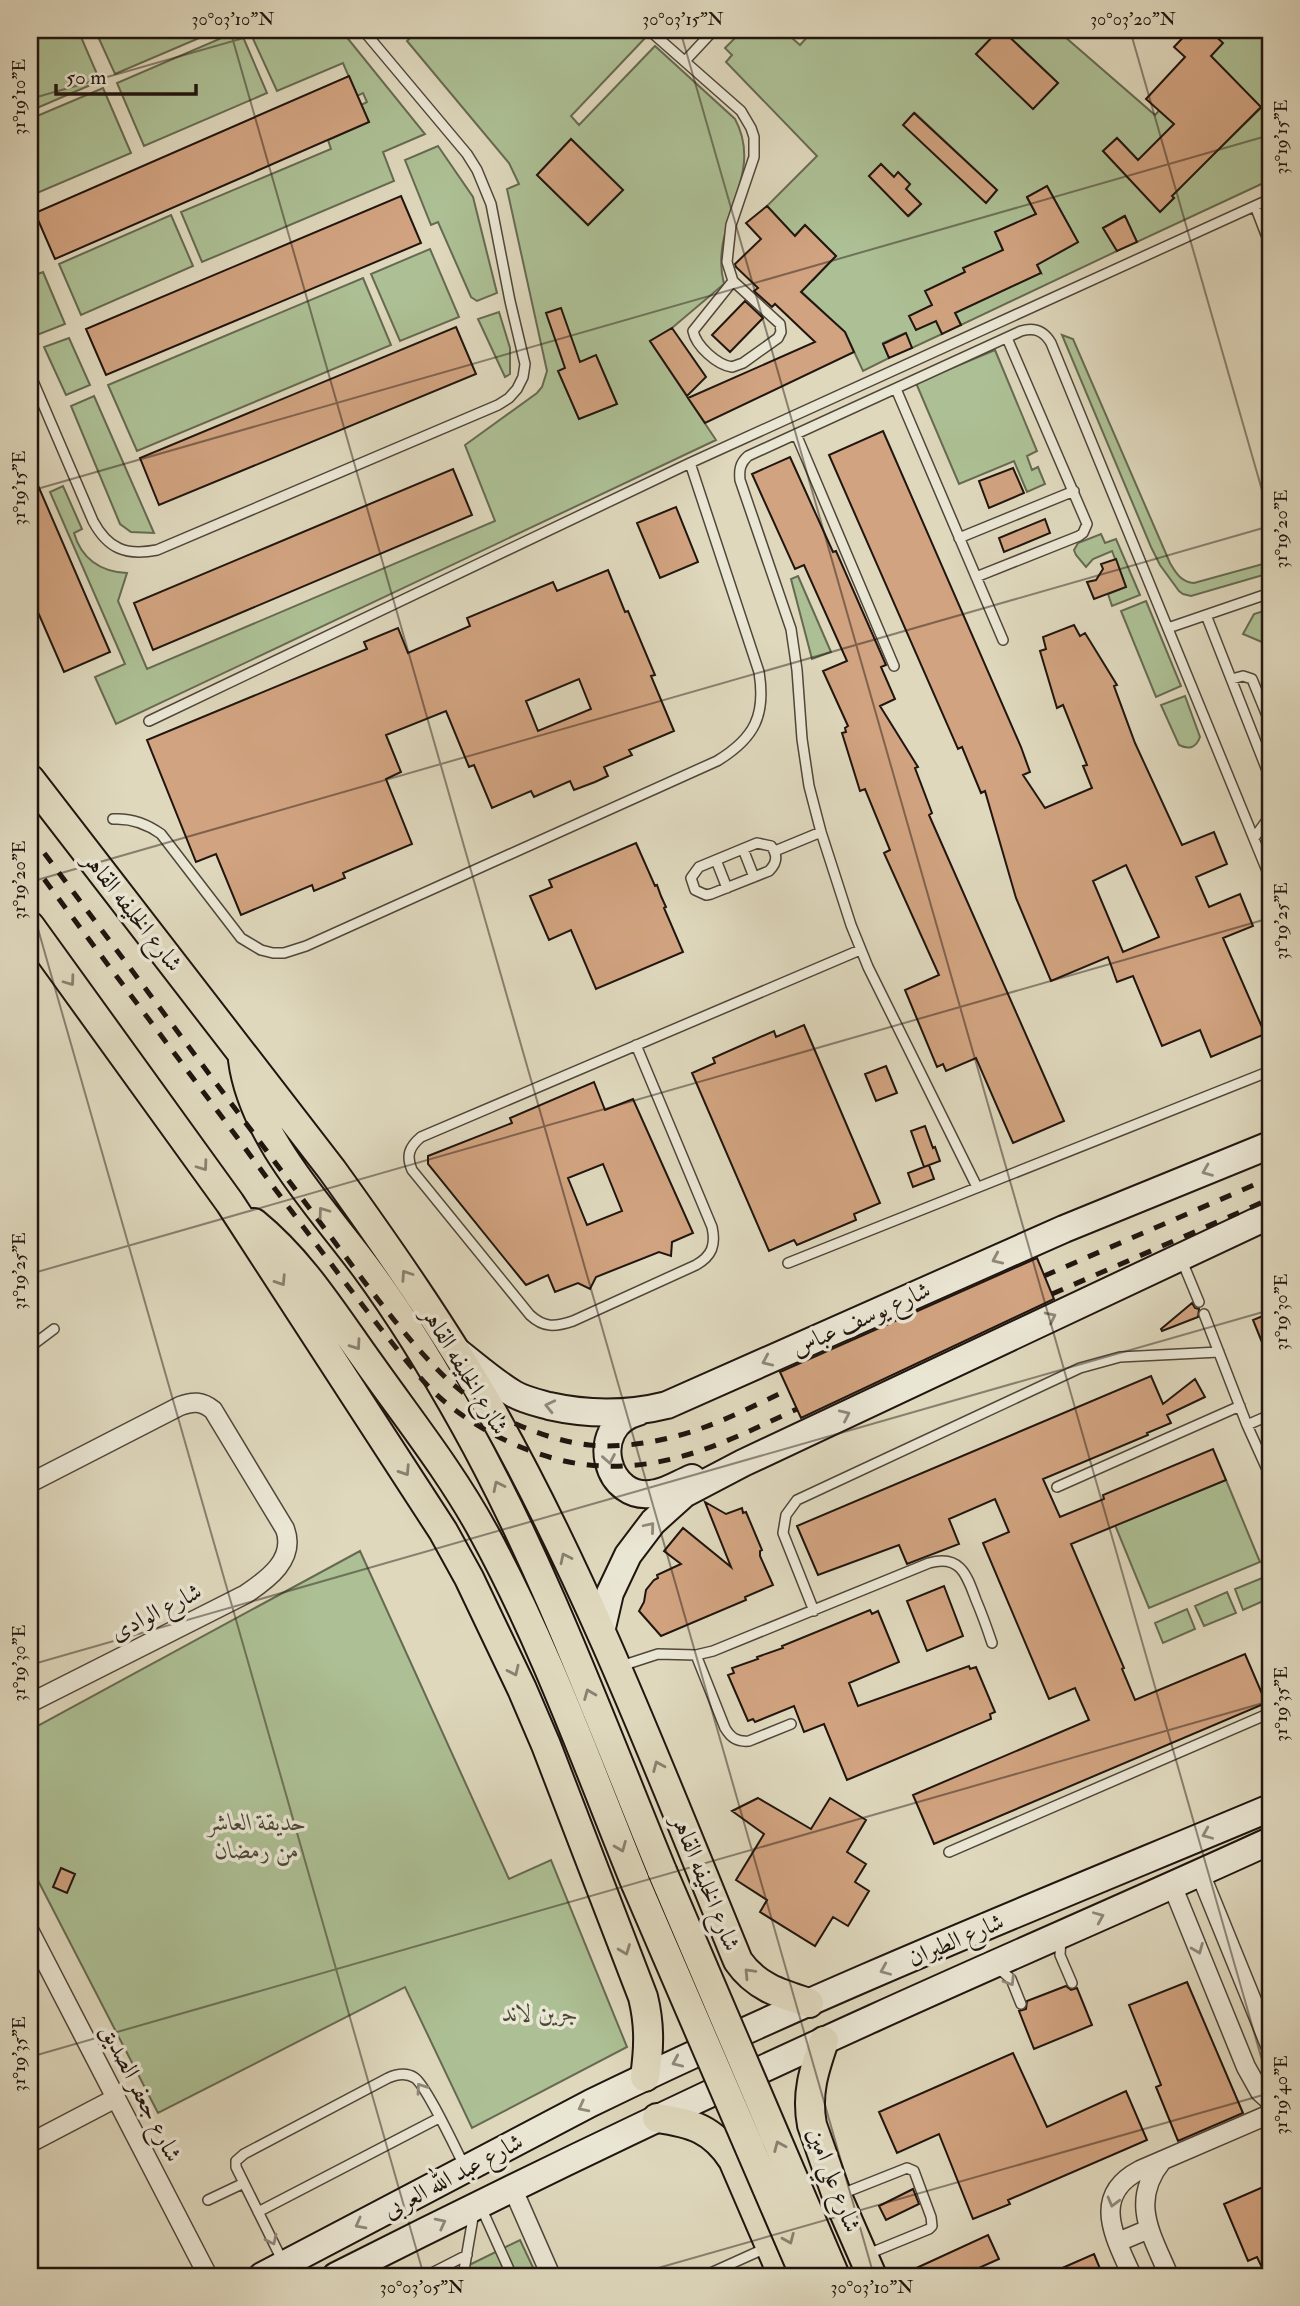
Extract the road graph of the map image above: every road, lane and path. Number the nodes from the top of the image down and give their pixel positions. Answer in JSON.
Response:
{"nodes":[{"id":1,"x":363,"y":30,"type":"edge"},
{"id":2,"x":649,"y":30,"type":"edge"},
{"id":3,"x":714,"y":30,"type":"edge"},
{"id":4,"x":685,"y":61,"type":"junction"},
{"id":5,"x":1270,"y":199,"type":"edge"},
{"id":6,"x":1255,"y":206,"type":"junction"},
{"id":7,"x":1270,"y":245,"type":"edge"},
{"id":8,"x":733,"y":281,"type":"junction"},
{"id":9,"x":1007,"y":338,"type":"junction"},
{"id":10,"x":30,"y":374,"type":"edge"},
{"id":11,"x":896,"y":389,"type":"junction"},
{"id":12,"x":796,"y":435,"type":"junction"},
{"id":13,"x":690,"y":463,"type":"junction"},
{"id":14,"x":1074,"y":491,"type":"junction"},
{"id":15,"x":959,"y":538,"type":"junction"},
{"id":16,"x":976,"y":577,"type":"junction"},
{"id":17,"x":1270,"y":593,"type":"edge"},
{"id":18,"x":1206,"y":615,"type":"junction"},
{"id":19,"x":1168,"y":628,"type":"junction"},
{"id":20,"x":1003,"y":640,"type":"dead end"},
{"id":21,"x":894,"y":666,"type":"dead end"},
{"id":22,"x":1232,"y":679,"type":"junction"},
{"id":23,"x":149,"y":721,"type":"dead end"},
{"id":24,"x":1270,"y":723,"type":"edge"},
{"id":25,"x":1270,"y":778,"type":"edge"},
{"id":26,"x":30,"y":779,"type":"edge"},
{"id":27,"x":1270,"y":816,"type":"edge"},
{"id":28,"x":113,"y":819,"type":"dead end"},
{"id":29,"x":821,"y":832,"type":"junction"},
{"id":30,"x":1254,"y":838,"type":"junction"},
{"id":31,"x":743,"y":849,"type":"junction"},
{"id":32,"x":775,"y":851,"type":"junction"},
{"id":33,"x":716,"y":860,"type":"junction"},
{"id":34,"x":754,"y":877,"type":"junction"},
{"id":35,"x":1270,"y":878,"type":"edge"},
{"id":36,"x":727,"y":888,"type":"junction"},
{"id":37,"x":30,"y":926,"type":"edge"},
{"id":38,"x":860,"y":950,"type":"junction"},
{"id":39,"x":636,"y":1045,"type":"junction"},
{"id":40,"x":242,"y":1053,"type":"junction"},
{"id":41,"x":1270,"y":1071,"type":"edge"},
{"id":42,"x":1270,"y":1145,"type":"edge"},
{"id":43,"x":977,"y":1187,"type":"junction"},
{"id":44,"x":230,"y":1203,"type":"junction"},
{"id":45,"x":1270,"y":1215,"type":"edge"},
{"id":46,"x":1180,"y":1257,"type":"junction"},
{"id":47,"x":788,"y":1263,"type":"dead end"},
{"id":48,"x":1199,"y":1302,"type":"dead end"},
{"id":49,"x":1204,"y":1314,"type":"dead end"},
{"id":50,"x":54,"y":1329,"type":"dead end"},
{"id":51,"x":30,"y":1348,"type":"edge"},
{"id":52,"x":453,"y":1348,"type":"junction"},
{"id":53,"x":1219,"y":1352,"type":"junction"},
{"id":54,"x":1240,"y":1406,"type":"junction"},
{"id":55,"x":644,"y":1410,"type":"junction"},
{"id":56,"x":1270,"y":1415,"type":"edge"},
{"id":57,"x":1247,"y":1424,"type":"junction"},
{"id":58,"x":743,"y":1463,"type":"junction"},
{"id":59,"x":1270,"y":1476,"type":"edge"},
{"id":60,"x":30,"y":1483,"type":"edge"},
{"id":61,"x":1057,"y":1487,"type":"dead end"},
{"id":62,"x":814,"y":1611,"type":"junction"},
{"id":63,"x":601,"y":1632,"type":"junction"},
{"id":64,"x":992,"y":1643,"type":"dead end"},
{"id":65,"x":696,"y":1655,"type":"junction"},
{"id":66,"x":617,"y":1668,"type":"junction"},
{"id":67,"x":30,"y":1703,"type":"edge"},
{"id":68,"x":1270,"y":1713,"type":"edge"},
{"id":69,"x":791,"y":1724,"type":"dead end"},
{"id":70,"x":1270,"y":1808,"type":"edge"},
{"id":71,"x":1270,"y":1841,"type":"edge"},
{"id":72,"x":949,"y":1852,"type":"dead end"},
{"id":73,"x":1200,"y":1873,"type":"junction"},
{"id":74,"x":1172,"y":1885,"type":"junction"},
{"id":75,"x":709,"y":1890,"type":"junction"},
{"id":76,"x":610,"y":1910,"type":"junction"},
{"id":77,"x":30,"y":1932,"type":"edge"},
{"id":78,"x":1062,"y":1933,"type":"junction"},
{"id":79,"x":992,"y":1965,"type":"junction"},
{"id":80,"x":1072,"y":1983,"type":"dead end"},
{"id":81,"x":1021,"y":2004,"type":"dead end"},
{"id":82,"x":798,"y":2008,"type":"junction"},
{"id":83,"x":815,"y":2045,"type":"junction"},
{"id":84,"x":1270,"y":2045,"type":"edge"},
{"id":85,"x":645,"y":2077,"type":"junction"},
{"id":86,"x":117,"y":2098,"type":"junction"},
{"id":87,"x":1270,"y":2101,"type":"edge"},
{"id":88,"x":1270,"y":2115,"type":"edge"},
{"id":89,"x":439,"y":2118,"type":"junction"},
{"id":90,"x":657,"y":2119,"type":"junction"},
{"id":91,"x":30,"y":2143,"type":"edge"},
{"id":92,"x":1162,"y":2161,"type":"junction"},
{"id":93,"x":466,"y":2169,"type":"junction"},
{"id":94,"x":244,"y":2183,"type":"junction"},
{"id":95,"x":512,"y":2187,"type":"junction"},
{"id":96,"x":837,"y":2196,"type":"junction"},
{"id":97,"x":208,"y":2200,"type":"dead end"},
{"id":98,"x":477,"y":2205,"type":"junction"},
{"id":99,"x":258,"y":2212,"type":"junction"},
{"id":100,"x":758,"y":2219,"type":"junction"},
{"id":101,"x":1149,"y":2229,"type":"junction"},
{"id":102,"x":1118,"y":2242,"type":"junction"},
{"id":103,"x":770,"y":2247,"type":"junction"},
{"id":104,"x":467,"y":2255,"type":"junction"},
{"id":105,"x":867,"y":2266,"type":"edge"},
{"id":106,"x":273,"y":2271,"type":"edge"},
{"id":107,"x":720,"y":2273,"type":"edge"},
{"id":108,"x":208,"y":2276,"type":"edge"},
{"id":109,"x":336,"y":2276,"type":"edge"},
{"id":110,"x":426,"y":2276,"type":"edge"},
{"id":111,"x":463,"y":2276,"type":"edge"},
{"id":112,"x":512,"y":2276,"type":"edge"},
{"id":113,"x":551,"y":2276,"type":"edge"},
{"id":114,"x":704,"y":2276,"type":"edge"},
{"id":115,"x":783,"y":2276,"type":"edge"},
{"id":116,"x":805,"y":2276,"type":"edge"},
{"id":117,"x":835,"y":2276,"type":"edge"},
{"id":118,"x":1132,"y":2276,"type":"edge"},
{"id":119,"x":1169,"y":2276,"type":"edge"}],
"edges":[{"from":1,"to":10,"type":"lane"},
{"from":2,"to":4,"type":"lane"},
{"from":3,"to":4,"type":"lane"},
{"from":4,"to":8,"type":"lane"},
{"from":5,"to":6,"type":"lane"},
{"from":6,"to":7,"type":"lane"},
{"from":6,"to":13,"type":"lane"},
{"from":8,"to":8,"type":"lane"},
{"from":9,"to":11,"type":"lane"},
{"from":9,"to":14,"type":"lane"},
{"from":9,"to":19,"type":"lane"},
{"from":11,"to":12,"type":"lane"},
{"from":11,"to":15,"type":"lane"},
{"from":12,"to":21,"type":"lane"},
{"from":12,"to":29,"type":"lane"},
{"from":13,"to":23,"type":"lane"},
{"from":13,"to":28,"type":"lane"},
{"from":14,"to":15,"type":"lane"},
{"from":14,"to":16,"type":"lane"},
{"from":15,"to":16,"type":"lane"},
{"from":16,"to":20,"type":"lane"},
{"from":17,"to":18,"type":"lane"},
{"from":18,"to":19,"type":"lane"},
{"from":18,"to":22,"type":"lane"},
{"from":19,"to":30,"type":"lane"},
{"from":22,"to":24,"type":"lane"},
{"from":22,"to":25,"type":"lane"},
{"from":26,"to":40,"type":"main road","name":"شارع الخليفه القاهر"},
{"from":27,"to":30,"type":"lane"},
{"from":29,"to":32,"type":"lane"},
{"from":29,"to":38,"type":"lane"},
{"from":30,"to":35,"type":"lane"},
{"from":31,"to":32,"type":"lane"},
{"from":31,"to":33,"type":"lane"},
{"from":31,"to":34,"type":"lane"},
{"from":32,"to":34,"type":"lane"},
{"from":33,"to":36,"type":"lane"},
{"from":33,"to":36,"type":"lane"},
{"from":34,"to":36,"type":"lane"},
{"from":37,"to":44,"type":"main road","one_way":true},
{"from":38,"to":39,"type":"lane"},
{"from":38,"to":43,"type":"lane"},
{"from":39,"to":39,"type":"lane"},
{"from":52,"to":40,"type":"main road","name":"شارع الخليفه القاهر","one_way":true},
{"from":117,"to":40,"type":"main road","one_way":true,"bridge":true},
{"from":41,"to":43,"type":"lane"},
{"from":42,"to":55,"type":"main road","name":"شارع يوسف عباس","one_way":true},
{"from":43,"to":47,"type":"lane"},
{"from":44,"to":76,"type":"main road","one_way":true},
{"from":44,"to":116,"type":"main road","one_way":true,"bridge":true},
{"from":45,"to":46,"type":"main road"},
{"from":46,"to":48,"type":"lane"},
{"from":58,"to":46,"type":"main road","one_way":true},
{"from":49,"to":53,"type":"lane"},
{"from":50,"to":51,"type":"lane"},
{"from":55,"to":52,"type":"main road","name":"شارع يوسف عباس","one_way":true},
{"from":63,"to":52,"type":"main road","name":"شارع الخليفه القاهر","one_way":true},
{"from":53,"to":54,"type":"lane"},
{"from":53,"to":62,"type":"lane"},
{"from":54,"to":57,"type":"lane"},
{"from":54,"to":61,"type":"lane"},
{"from":55,"to":58,"type":"main road","one_way":true},
{"from":56,"to":57,"type":"lane"},
{"from":57,"to":59,"type":"lane"},
{"from":63,"to":58,"type":"main road","one_way":true},
{"from":60,"to":67,"type":"street","name":"شارع الوادى"},
{"from":62,"to":64,"type":"lane"},
{"from":62,"to":65,"type":"lane"},
{"from":63,"to":66,"type":"main road","name":"شارع الخليفه القاهر"},
{"from":65,"to":66,"type":"lane"},
{"from":65,"to":69,"type":"lane"},
{"from":75,"to":66,"type":"main road","name":"شارع الخليفه القاهر","one_way":true},
{"from":68,"to":72,"type":"lane"},
{"from":70,"to":82,"type":"main road","name":"شارع الطيران","one_way":true},
{"from":71,"to":73,"type":"main road","name":"شارع الطيران"},
{"from":73,"to":74,"type":"main road","name":"شارع الطيران"},
{"from":73,"to":84,"type":"street"},
{"from":78,"to":74,"type":"main road","name":"شارع الطيران","one_way":true},
{"from":74,"to":87,"type":"street","one_way":true},
{"from":75,"to":76,"type":"main road"},
{"from":82,"to":75,"type":"main road","name":"شارع الخليفه القاهر","one_way":true},
{"from":76,"to":85,"type":"main road","one_way":true},
{"from":77,"to":86,"type":"street","name":"شارع جعفر الصديق"},
{"from":78,"to":79,"type":"main road","name":"شارع الطيران"},
{"from":78,"to":80,"type":"lane"},
{"from":79,"to":81,"type":"lane","one_way":true},
{"from":79,"to":83,"type":"main road","name":"شارع الطيران"},
{"from":82,"to":83,"type":"main road"},
{"from":82,"to":85,"type":"main road","name":"شارع الطيران","one_way":true},
{"from":83,"to":90,"type":"main road","name":"شارع الطيران"},
{"from":83,"to":96,"type":"main road","name":"شارع علي امين"},
{"from":85,"to":90,"type":"main road"},
{"from":85,"to":93,"type":"main road","name":"شارع عبد الله العربى","one_way":true},
{"from":86,"to":91,"type":"street"},
{"from":86,"to":108,"type":"street","name":"شارع جعفر الصديق"},
{"from":88,"to":92,"type":"street"},
{"from":89,"to":93,"type":"lane"},
{"from":89,"to":94,"type":"lane","one_way":true},
{"from":89,"to":99,"type":"lane"},
{"from":90,"to":95,"type":"main road","name":"شارع عبد الله العربى"},
{"from":90,"to":100,"type":"main road"},
{"from":92,"to":101,"type":"street"},
{"from":92,"to":102,"type":"street","one_way":true},
{"from":93,"to":106,"type":"main road","name":"شارع عبد الله العربى","one_way":true},
{"from":94,"to":97,"type":"lane"},
{"from":94,"to":99,"type":"lane"},
{"from":95,"to":98,"type":"main road","name":"شارع عبد الله العربى"},
{"from":95,"to":113,"type":"street"},
{"from":96,"to":100,"type":"main road"},
{"from":96,"to":105,"type":"main road","name":"شارع علي امين"},
{"from":96,"to":105,"type":"lane"},
{"from":98,"to":104,"type":"lane"},
{"from":109,"to":98,"type":"main road","name":"شارع عبد الله العربى","one_way":true},
{"from":98,"to":112,"type":"lane"},
{"from":99,"to":106,"type":"lane","one_way":true},
{"from":100,"to":103,"type":"main road"},
{"from":101,"to":102,"type":"street"},
{"from":101,"to":119,"type":"street"},
{"from":102,"to":118,"type":"street"},
{"from":103,"to":107,"type":"lane"},
{"from":103,"to":115,"type":"main road"},
{"from":104,"to":110,"type":"lane"},
{"from":104,"to":111,"type":"lane"},
{"from":107,"to":114,"type":"lane"}]}
